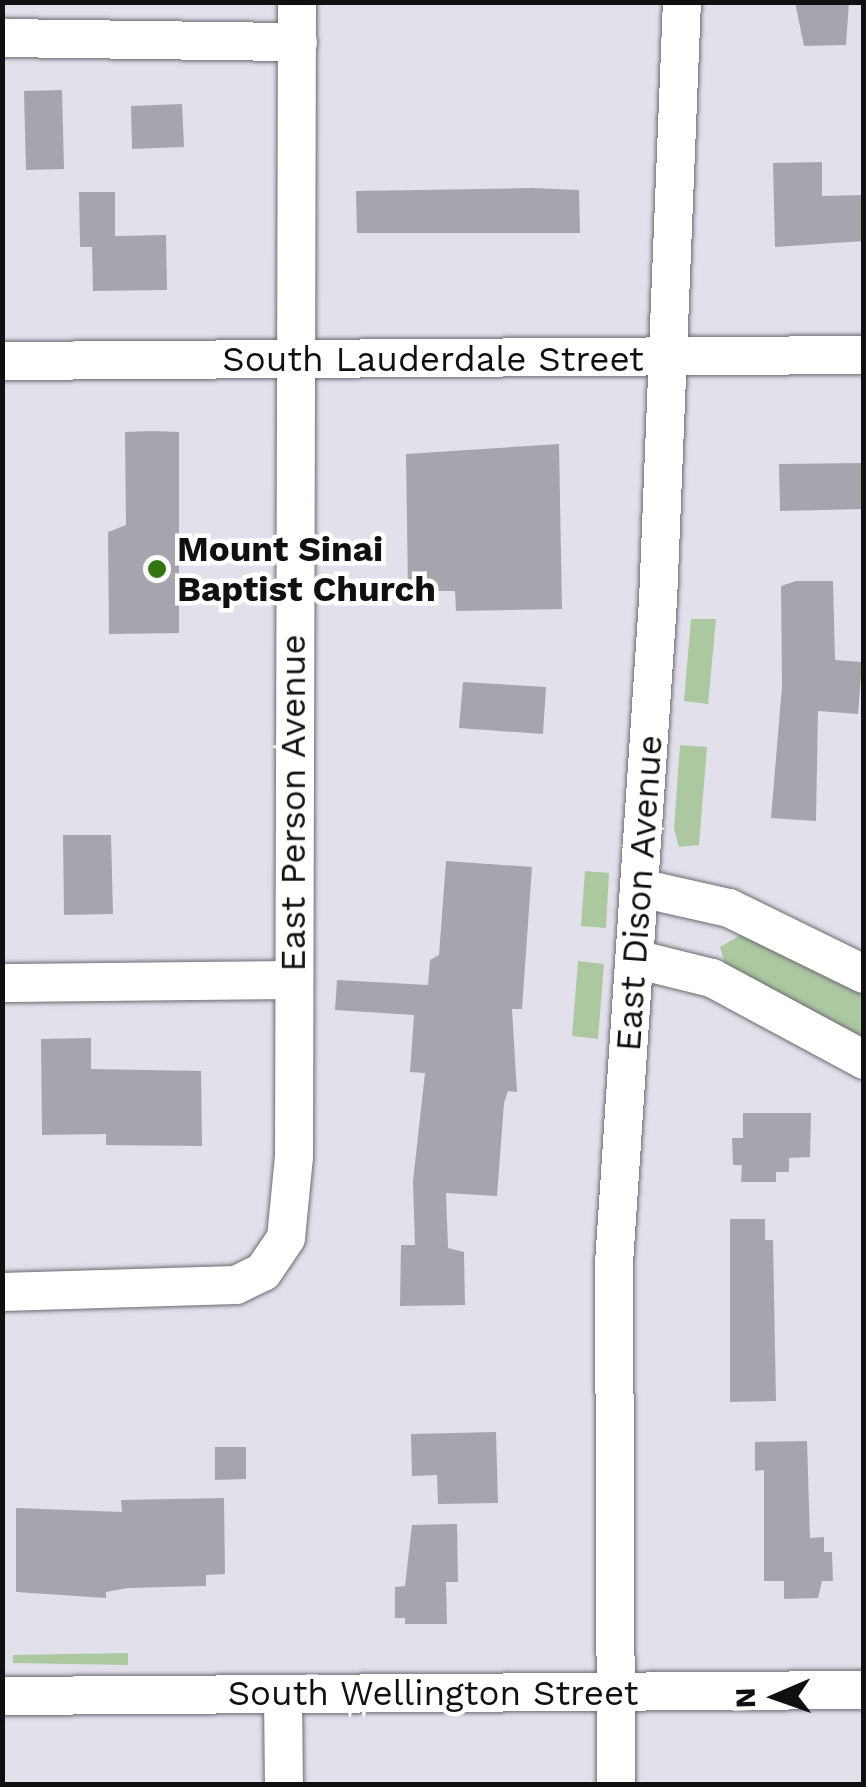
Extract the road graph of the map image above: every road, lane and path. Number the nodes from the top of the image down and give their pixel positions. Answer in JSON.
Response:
{"nodes":[{"id":1,"x":297,"y":2,"type":"edge"},
{"id":2,"x":682,"y":2,"type":"edge"},
{"id":3,"x":2,"y":38,"type":"edge"},
{"id":4,"x":298,"y":42,"type":"junction"},
{"id":5,"x":864,"y":355,"type":"edge"},
{"id":6,"x":298,"y":359,"type":"junction"},
{"id":7,"x":664,"y":359,"type":"junction"},
{"id":8,"x":2,"y":360,"type":"edge"},
{"id":9,"x":640,"y":888,"type":"junction"},
{"id":10,"x":634,"y":958,"type":"junction"},
{"id":11,"x":864,"y":974,"type":"edge"},
{"id":12,"x":293,"y":980,"type":"junction"},
{"id":13,"x":2,"y":982,"type":"edge"},
{"id":14,"x":864,"y":1060,"type":"edge"},
{"id":15,"x":2,"y":1292,"type":"edge"},
{"id":16,"x":864,"y":1690,"type":"edge"},
{"id":17,"x":615,"y":1691,"type":"junction"},
{"id":18,"x":283,"y":1694,"type":"junction"},
{"id":19,"x":2,"y":1696,"type":"edge"},
{"id":20,"x":284,"y":1784,"type":"edge"},
{"id":21,"x":616,"y":1784,"type":"edge"}],
"edges":[{"from":1,"to":4,"type":"street","name":"East Person Avenue"},
{"from":2,"to":7,"type":"street","name":"East Dison Avenue"},
{"from":3,"to":4,"type":"street"},
{"from":4,"to":6,"type":"street","name":"East Person Avenue"},
{"from":5,"to":7,"type":"street","name":"South Lauderdale Street"},
{"from":6,"to":7,"type":"street","name":"South Lauderdale Street"},
{"from":6,"to":8,"type":"street","name":"South Lauderdale Street"},
{"from":6,"to":12,"type":"street","name":"East Person Avenue"},
{"from":7,"to":9,"type":"street","name":"East Dison Avenue"},
{"from":9,"to":10,"type":"street","name":"East Dison Avenue"},
{"from":9,"to":11,"type":"street"},
{"from":10,"to":14,"type":"street"},
{"from":10,"to":17,"type":"street","name":"East Dison Avenue"},
{"from":12,"to":13,"type":"street"},
{"from":12,"to":15,"type":"street","name":"East Person Avenue"},
{"from":16,"to":17,"type":"street","name":"South Wellington Street"},
{"from":17,"to":18,"type":"street","name":"South Wellington Street"},
{"from":17,"to":21,"type":"street","name":"East Dison Avenue"},
{"from":18,"to":19,"type":"street","name":"South Wellington Street"},
{"from":18,"to":20,"type":"street"}]}
